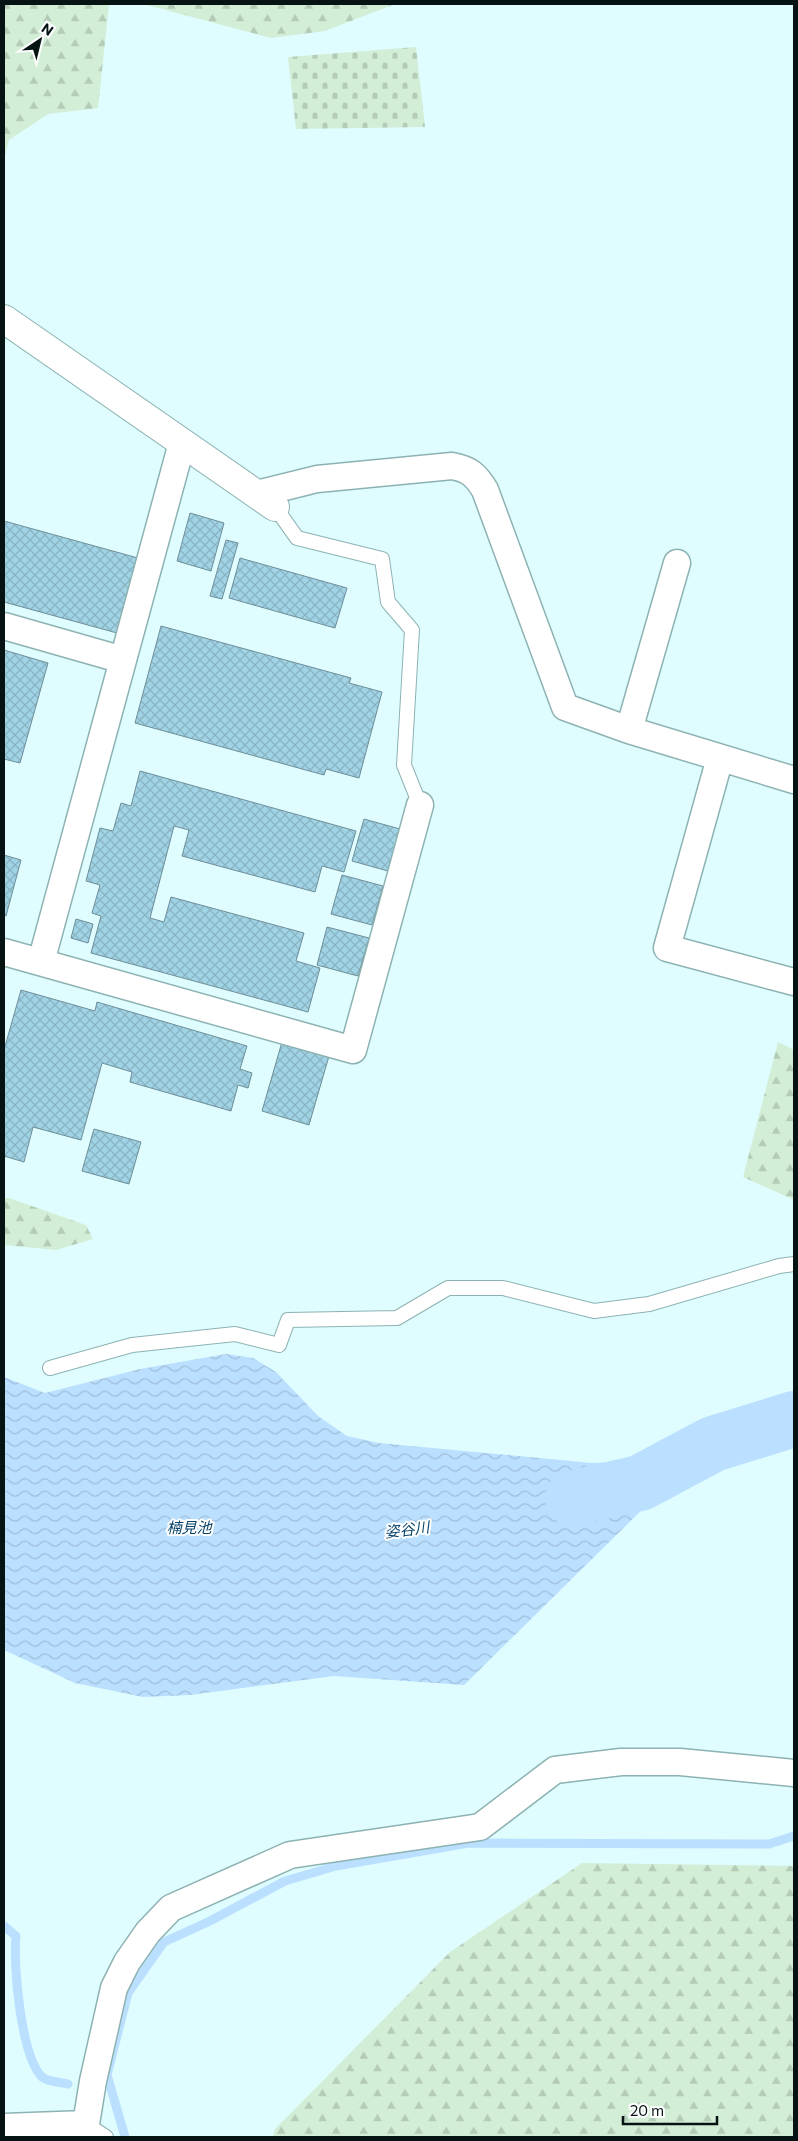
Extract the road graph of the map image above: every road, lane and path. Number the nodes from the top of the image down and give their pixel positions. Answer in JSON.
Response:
{"nodes":[{"id":1,"x":4,"y":319,"type":"edge"},
{"id":2,"x":182,"y":443,"type":"junction"},
{"id":3,"x":266,"y":501,"type":"junction"},
{"id":4,"x":677,"y":563,"type":"dead end"},
{"id":5,"x":4,"y":626,"type":"edge"},
{"id":6,"x":123,"y":660,"type":"junction"},
{"id":7,"x":629,"y":730,"type":"junction"},
{"id":8,"x":720,"y":758,"type":"junction"},
{"id":9,"x":794,"y":780,"type":"edge"},
{"id":10,"x":420,"y":806,"type":"joint"},
{"id":11,"x":4,"y":952,"type":"edge"},
{"id":12,"x":41,"y":962,"type":"junction"},
{"id":13,"x":794,"y":982,"type":"edge"},
{"id":14,"x":794,"y":1264,"type":"edge"},
{"id":15,"x":50,"y":1368,"type":"dead end"},
{"id":16,"x":794,"y":1774,"type":"edge"},
{"id":17,"x":4,"y":2127,"type":"edge"},
{"id":18,"x":96,"y":2131,"type":"edge"}],
"edges":[{"from":1,"to":2,"type":"street"},
{"from":2,"to":3,"type":"street"},
{"from":2,"to":6,"type":"street"},
{"from":3,"to":7,"type":"street"},
{"from":3,"to":10,"type":"lane"},
{"from":4,"to":7,"type":"street"},
{"from":5,"to":6,"type":"street"},
{"from":6,"to":12,"type":"street"},
{"from":7,"to":8,"type":"street"},
{"from":8,"to":9,"type":"street"},
{"from":8,"to":13,"type":"street"},
{"from":10,"to":12,"type":"street"},
{"from":11,"to":12,"type":"street"},
{"from":14,"to":15,"type":"lane"},
{"from":16,"to":18,"type":"street"},
{"from":17,"to":18,"type":"street"}]}
